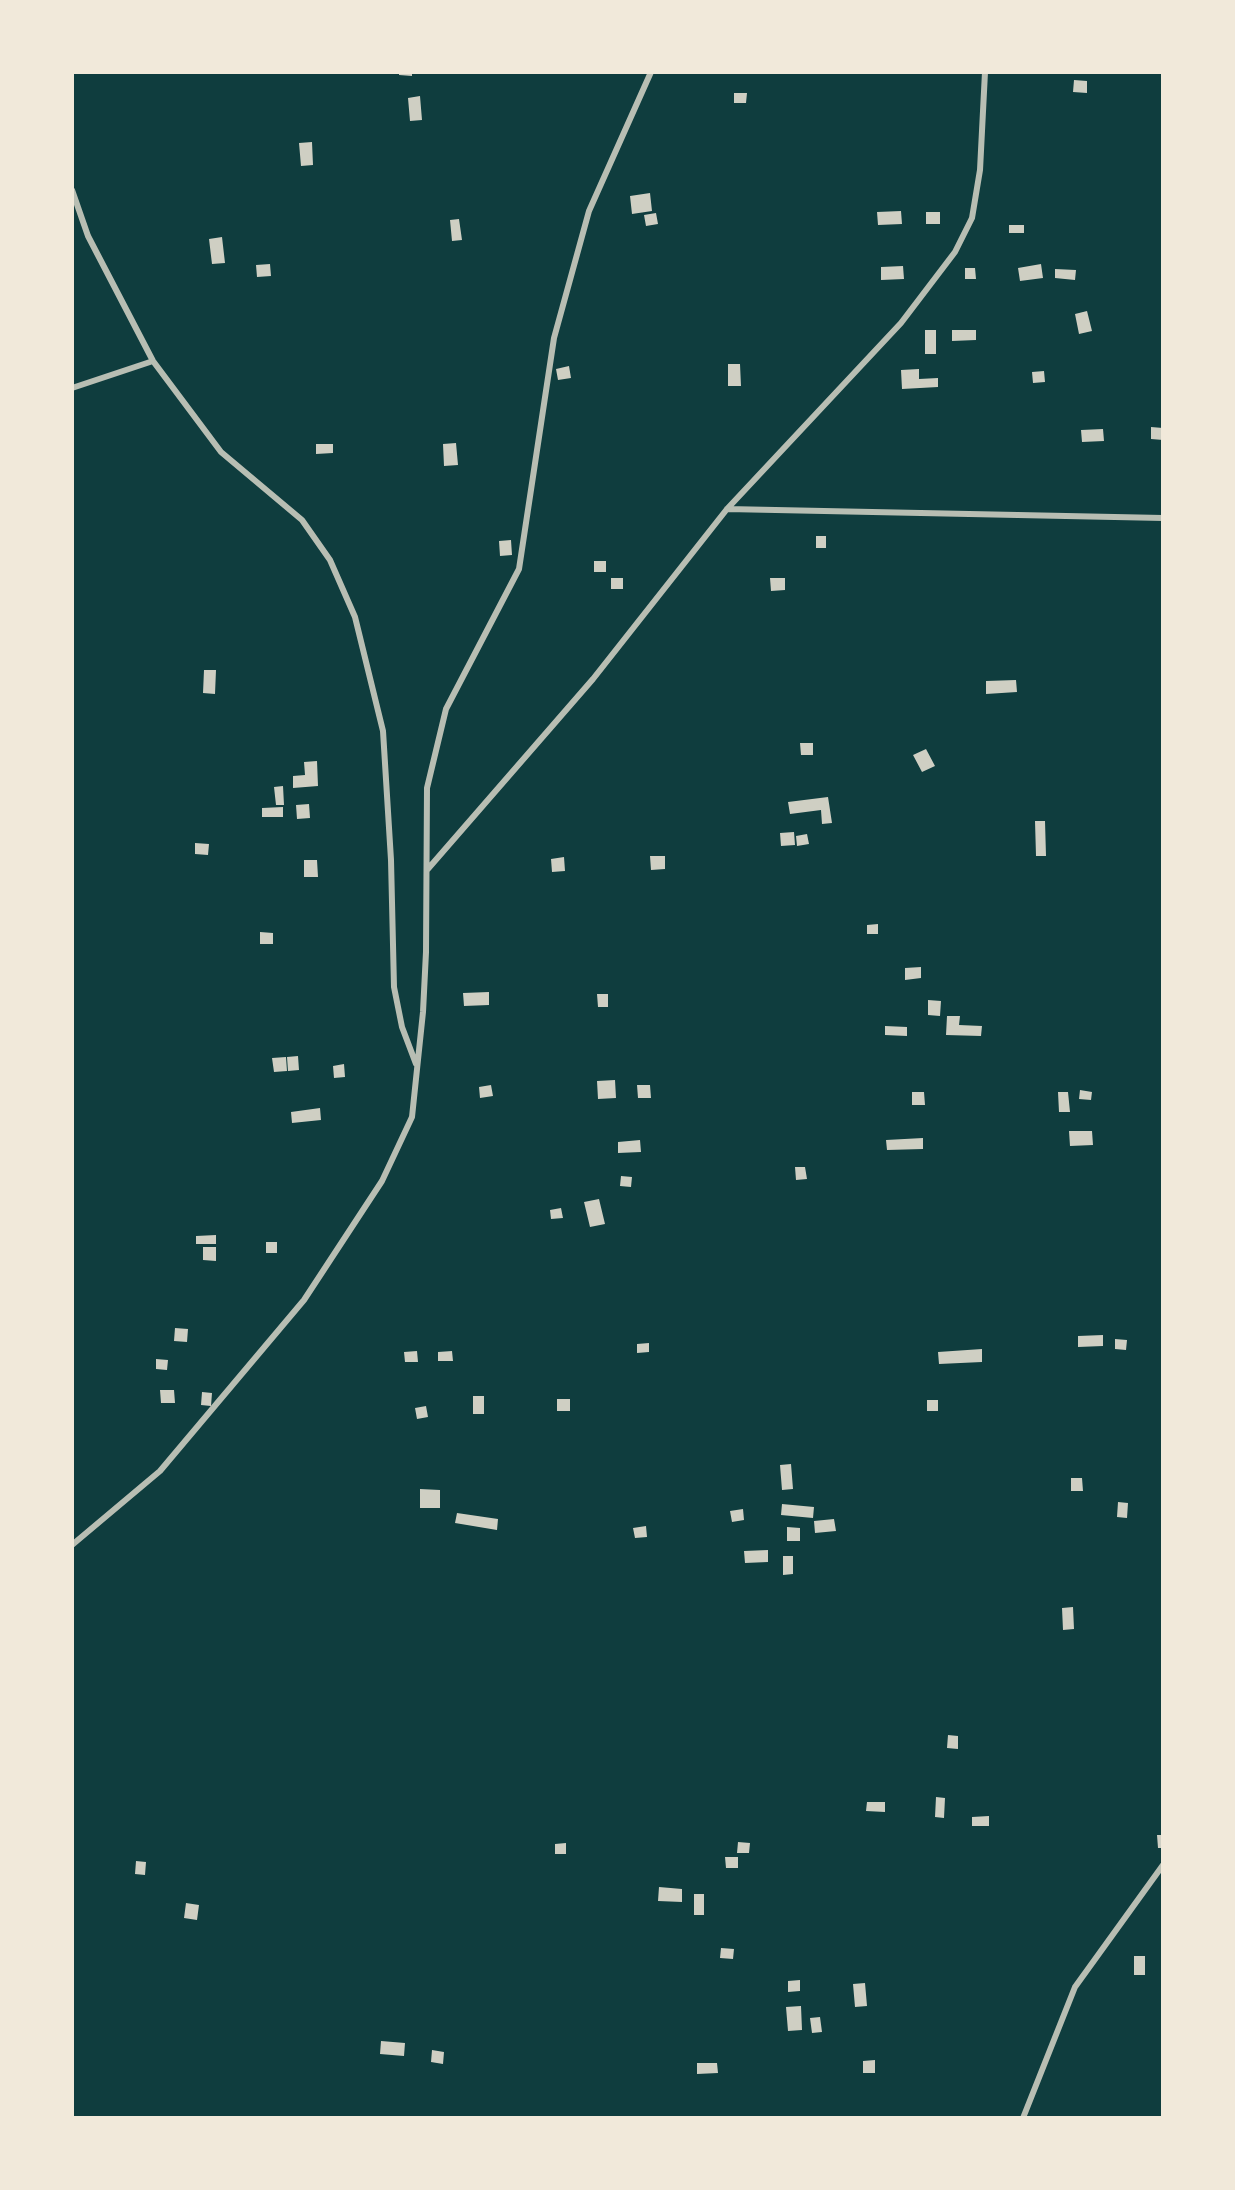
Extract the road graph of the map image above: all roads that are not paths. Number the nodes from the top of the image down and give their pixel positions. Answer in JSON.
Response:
{"nodes":[{"id":1,"x":651,"y":72,"type":"edge"},
{"id":2,"x":985,"y":72,"type":"edge"},
{"id":3,"x":72,"y":190,"type":"edge"},
{"id":4,"x":153,"y":361,"type":"junction"},
{"id":5,"x":72,"y":388,"type":"edge"},
{"id":6,"x":727,"y":509,"type":"junction"},
{"id":7,"x":1163,"y":518,"type":"edge"},
{"id":8,"x":426,"y":870,"type":"junction"},
{"id":9,"x":417,"y":1067,"type":"junction"},
{"id":10,"x":72,"y":1545,"type":"edge"},
{"id":11,"x":1163,"y":1865,"type":"edge"},
{"id":12,"x":1023,"y":2118,"type":"edge"}],
"edges":[{"from":1,"to":8,"type":"street"},
{"from":2,"to":6,"type":"street"},
{"from":3,"to":4,"type":"street"},
{"from":4,"to":5,"type":"street"},
{"from":4,"to":9,"type":"street"},
{"from":6,"to":7,"type":"street"},
{"from":6,"to":8,"type":"street"},
{"from":8,"to":9,"type":"street"},
{"from":9,"to":10,"type":"street"},
{"from":11,"to":12,"type":"street"}]}
